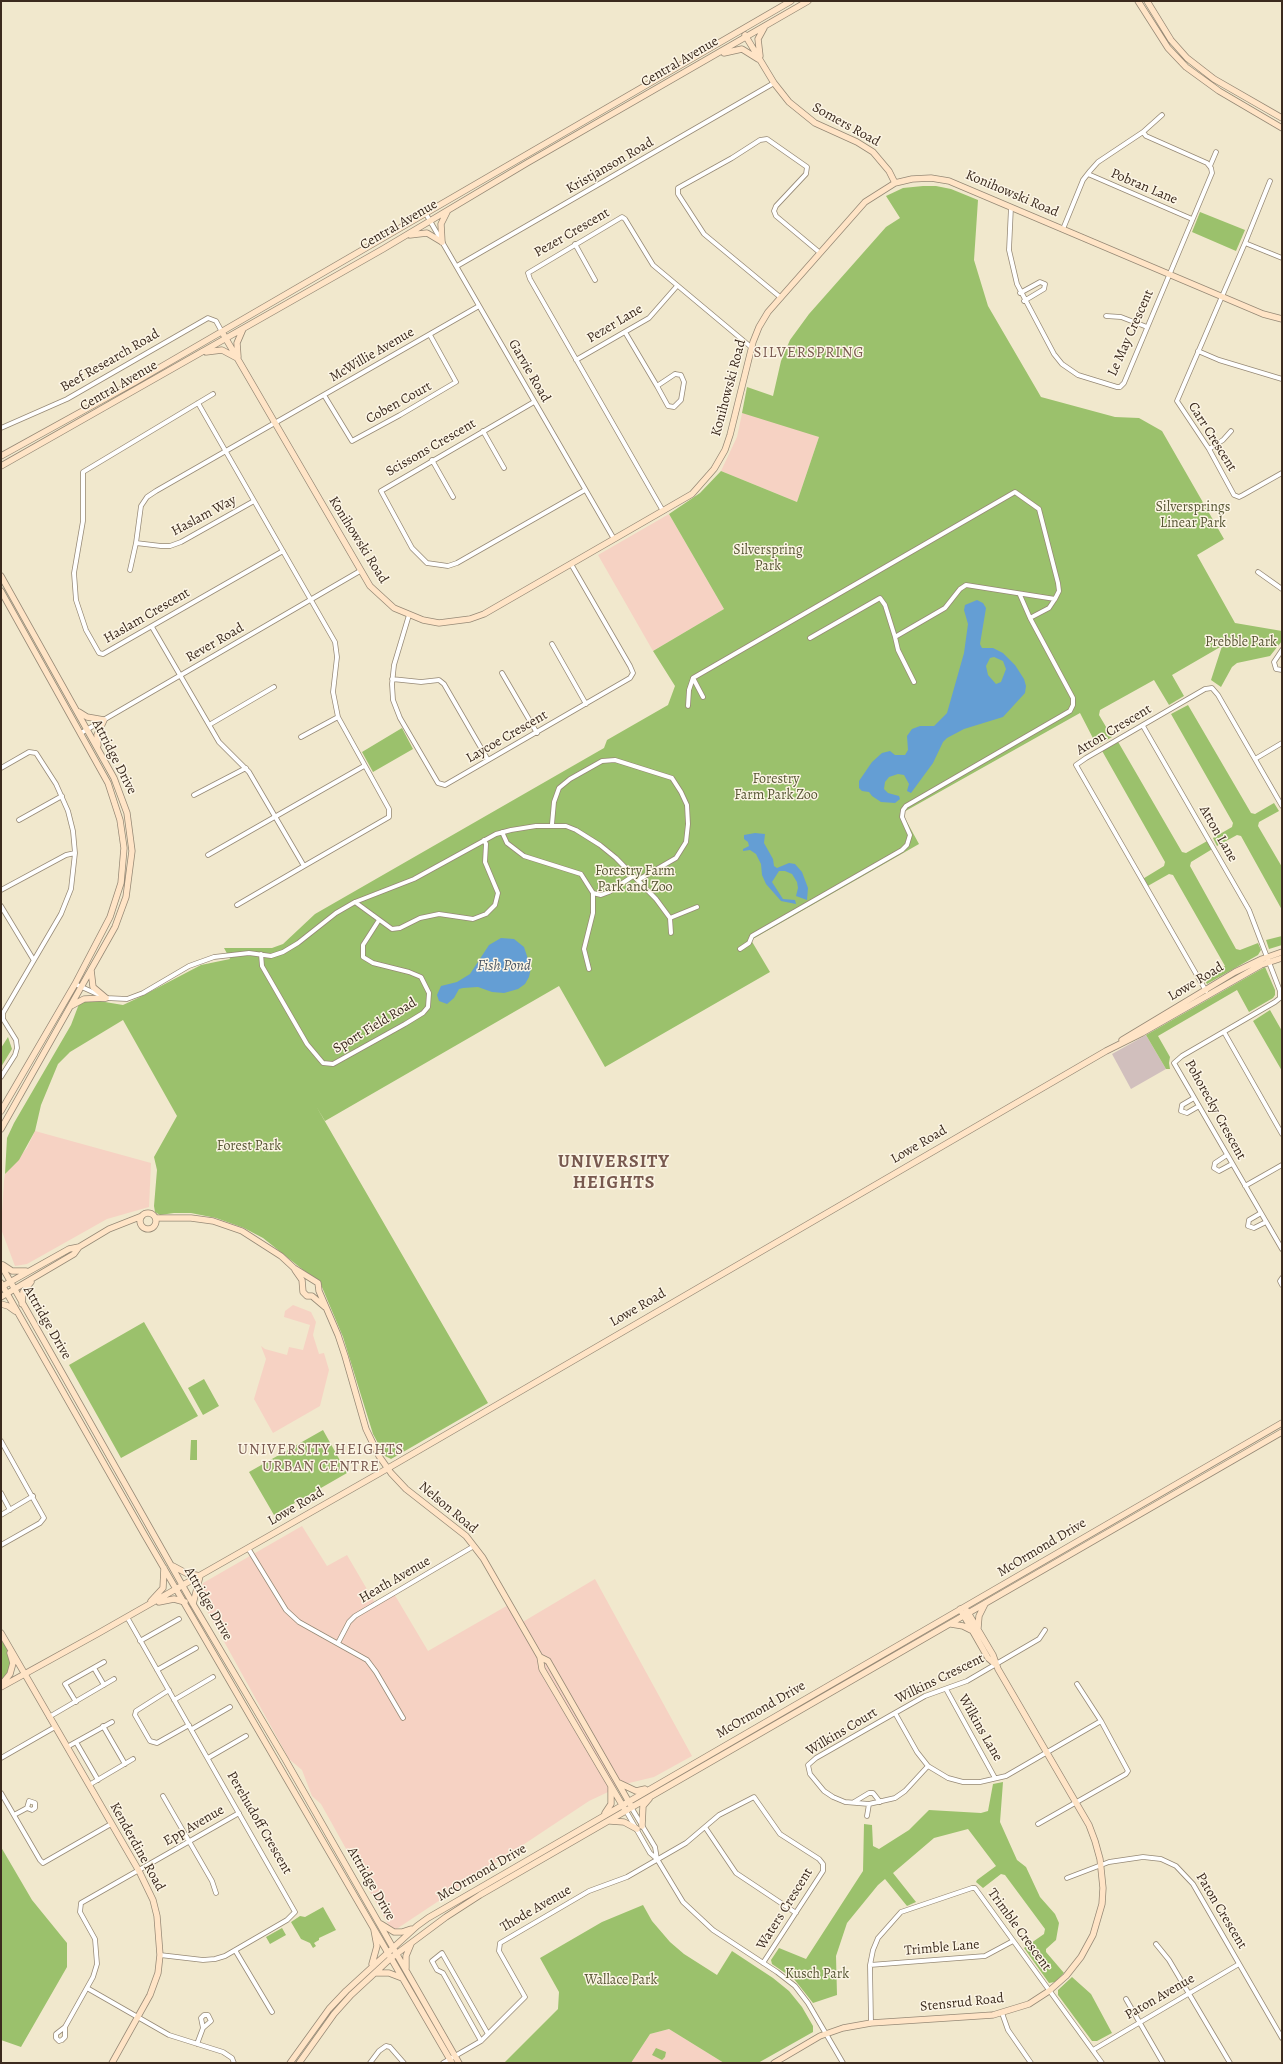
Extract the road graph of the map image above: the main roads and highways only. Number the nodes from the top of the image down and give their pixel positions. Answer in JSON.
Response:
{"nodes":[{"id":1,"x":791,"y":1,"type":"edge"},
{"id":2,"x":808,"y":1,"type":"edge"},
{"id":3,"x":1138,"y":1,"type":"edge"},
{"id":4,"x":1147,"y":1,"type":"edge"},
{"id":5,"x":767,"y":25,"type":"junction"},
{"id":6,"x":742,"y":30,"type":"junction"},
{"id":7,"x":746,"y":37,"type":"junction"},
{"id":8,"x":714,"y":56,"type":"junction"},
{"id":9,"x":762,"y":62,"type":"junction"},
{"id":10,"x":1282,"y":118,"type":"edge"},
{"id":11,"x":1282,"y":128,"type":"edge"},
{"id":12,"x":895,"y":183,"type":"junction"},
{"id":13,"x":448,"y":211,"type":"junction"},
{"id":14,"x":404,"y":236,"type":"junction"},
{"id":15,"x":1282,"y":319,"type":"edge"},
{"id":16,"x":243,"y":329,"type":"junction"},
{"id":17,"x":222,"y":332,"type":"junction"},
{"id":18,"x":226,"y":338,"type":"junction"},
{"id":19,"x":203,"y":352,"type":"junction"},
{"id":20,"x":239,"y":359,"type":"junction"},
{"id":21,"x":12,"y":450,"type":"junction"},
{"id":22,"x":1,"y":452,"type":"edge"},
{"id":23,"x":1,"y":456,"type":"edge"},
{"id":24,"x":1,"y":466,"type":"edge"},
{"id":25,"x":1,"y":576,"type":"edge"},
{"id":26,"x":1,"y":591,"type":"edge"},
{"id":27,"x":78,"y":712,"type":"junction"},
{"id":28,"x":99,"y":749,"type":"junction"},
{"id":29,"x":1282,"y":952,"type":"edge"},
{"id":30,"x":1282,"y":958,"type":"edge"},
{"id":31,"x":1269,"y":960,"type":"junction"},
{"id":32,"x":91,"y":970,"type":"junction"},
{"id":33,"x":69,"y":1007,"type":"junction"},
{"id":34,"x":1,"y":1111,"type":"edge"},
{"id":35,"x":1,"y":1129,"type":"edge"},
{"id":36,"x":142,"y":1216,"type":"junction"},
{"id":37,"x":156,"y":1221,"type":"junction"},
{"id":38,"x":121,"y":1224,"type":"junction"},
{"id":39,"x":141,"y":1226,"type":"junction"},
{"id":40,"x":79,"y":1247,"type":"junction"},
{"id":41,"x":1,"y":1264,"type":"edge"},
{"id":42,"x":294,"y":1268,"type":"junction"},
{"id":43,"x":34,"y":1269,"type":"junction"},
{"id":44,"x":38,"y":1276,"type":"junction"},
{"id":45,"x":310,"y":1279,"type":"junction"},
{"id":46,"x":10,"y":1282,"type":"junction"},
{"id":47,"x":2,"y":1285,"type":"edge"},
{"id":48,"x":302,"y":1286,"type":"junction"},
{"id":49,"x":14,"y":1289,"type":"junction"},
{"id":50,"x":319,"y":1291,"type":"junction"},
{"id":51,"x":7,"y":1294,"type":"junction"},
{"id":52,"x":312,"y":1296,"type":"junction"},
{"id":53,"x":1,"y":1297,"type":"edge"},
{"id":54,"x":1,"y":1304,"type":"edge"},
{"id":55,"x":22,"y":1304,"type":"junction"},
{"id":56,"x":325,"y":1307,"type":"junction"},
{"id":57,"x":19,"y":1314,"type":"junction"},
{"id":58,"x":1282,"y":1423,"type":"edge"},
{"id":59,"x":1282,"y":1432,"type":"edge"},
{"id":60,"x":388,"y":1468,"type":"junction"},
{"id":61,"x":172,"y":1565,"type":"junction"},
{"id":62,"x":164,"y":1567,"type":"junction"},
{"id":63,"x":200,"y":1576,"type":"junction"},
{"id":64,"x":183,"y":1586,"type":"junction"},
{"id":65,"x":177,"y":1589,"type":"junction"},
{"id":66,"x":184,"y":1602,"type":"junction"},
{"id":67,"x":193,"y":1604,"type":"junction"},
{"id":68,"x":986,"y":1604,"type":"junction"},
{"id":69,"x":144,"y":1608,"type":"junction"},
{"id":70,"x":962,"y":1608,"type":"junction"},
{"id":71,"x":966,"y":1615,"type":"junction"},
{"id":72,"x":951,"y":1624,"type":"junction"},
{"id":73,"x":976,"y":1630,"type":"junction"},
{"id":74,"x":1,"y":1633,"type":"edge"},
{"id":75,"x":8,"y":1645,"type":"junction"},
{"id":76,"x":24,"y":1674,"type":"junction"},
{"id":77,"x":1,"y":1686,"type":"edge"},
{"id":78,"x":614,"y":1784,"type":"junction"},
{"id":79,"x":650,"y":1788,"type":"junction"},
{"id":80,"x":654,"y":1795,"type":"junction"},
{"id":81,"x":625,"y":1803,"type":"junction"},
{"id":82,"x":631,"y":1807,"type":"junction"},
{"id":83,"x":626,"y":1811,"type":"junction"},
{"id":84,"x":603,"y":1816,"type":"junction"},
{"id":85,"x":608,"y":1822,"type":"junction"},
{"id":86,"x":517,"y":1866,"type":"junction"},
{"id":87,"x":510,"y":1878,"type":"junction"},
{"id":88,"x":378,"y":1922,"type":"junction"},
{"id":89,"x":417,"y":1926,"type":"junction"},
{"id":90,"x":374,"y":1930,"type":"junction"},
{"id":91,"x":412,"y":1942,"type":"junction"},
{"id":92,"x":393,"y":1948,"type":"junction"},
{"id":93,"x":388,"y":1953,"type":"junction"},
{"id":94,"x":397,"y":1954,"type":"junction"},
{"id":95,"x":391,"y":1958,"type":"junction"},
{"id":96,"x":372,"y":1966,"type":"junction"},
{"id":97,"x":375,"y":1973,"type":"junction"},
{"id":98,"x":408,"y":1974,"type":"junction"},
{"id":99,"x":402,"y":1978,"type":"junction"},
{"id":100,"x":452,"y":2059,"type":"edge"},
{"id":101,"x":112,"y":2063,"type":"edge"},
{"id":102,"x":290,"y":2063,"type":"edge"},
{"id":103,"x":299,"y":2063,"type":"edge"},
{"id":104,"x":459,"y":2063,"type":"edge"},
{"id":105,"x":774,"y":2063,"type":"edge"}],
"edges":[{"from":1,"to":6,"type":"main road","name":"Central Avenue"},
{"from":2,"to":5,"type":"main road","name":"Central Avenue"},
{"from":3,"to":11,"type":"main road"},
{"from":4,"to":10,"type":"main road"},
{"from":5,"to":7,"type":"main road","name":"Central Avenue"},
{"from":5,"to":9,"type":"main road"},
{"from":6,"to":7,"type":"main road","name":"Somers Road"},
{"from":6,"to":17,"type":"main road","name":"Central Avenue"},
{"from":7,"to":8,"type":"main road","name":"Central Avenue"},
{"from":7,"to":9,"type":"main road","name":"Somers Road"},
{"from":8,"to":9,"type":"main road"},
{"from":8,"to":13,"type":"main road","name":"Central Avenue"},
{"from":9,"to":12,"type":"main road","name":"Somers Road"},
{"from":12,"to":15,"type":"main road","name":"Konihowski Road"},
{"from":12,"to":20,"type":"main road","name":"Konihowski Road"},
{"from":13,"to":14,"type":"main road","name":"Central Avenue"},
{"from":13,"to":14,"type":"main road"},
{"from":14,"to":16,"type":"main road","name":"Central Avenue"},
{"from":16,"to":18,"type":"main road","name":"Central Avenue"},
{"from":16,"to":20,"type":"main road"},
{"from":17,"to":18,"type":"main road","name":"Konihowski Road"},
{"from":17,"to":21,"type":"main road","name":"Central Avenue"},
{"from":18,"to":19,"type":"main road","name":"Central Avenue"},
{"from":18,"to":20,"type":"main road","name":"Konihowski Road"},
{"from":19,"to":20,"type":"main road"},
{"from":19,"to":24,"type":"main road","name":"Central Avenue"},
{"from":21,"to":22,"type":"main road"},
{"from":21,"to":23,"type":"main road","name":"Central Avenue"},
{"from":25,"to":27,"type":"main road","name":"Attridge Drive"},
{"from":26,"to":34,"type":"main road","name":"Attridge Drive"},
{"from":27,"to":28,"type":"main road","name":"Attridge Drive"},
{"from":27,"to":28,"type":"main road"},
{"from":28,"to":32,"type":"main road","name":"Attridge Drive"},
{"from":29,"to":31,"type":"main road","name":"Lowe Road"},
{"from":30,"to":31,"type":"main road","name":"Lowe Road"},
{"from":31,"to":60,"type":"main road","name":"Lowe Road"},
{"from":32,"to":33,"type":"main road","name":"Attridge Drive"},
{"from":32,"to":33,"type":"main road"},
{"from":33,"to":35,"type":"main road","name":"Attridge Drive"},
{"from":36,"to":37,"type":"main road"},
{"from":36,"to":38,"type":"main road"},
{"from":36,"to":39,"type":"main road"},
{"from":37,"to":39,"type":"main road"},
{"from":37,"to":42,"type":"main road","name":"Nelson Road"},
{"from":38,"to":39,"type":"main road"},
{"from":38,"to":40,"type":"main road"},
{"from":40,"to":43,"type":"main road"},
{"from":40,"to":44,"type":"main road"},
{"from":41,"to":43,"type":"main road"},
{"from":41,"to":46,"type":"main road","name":"Attridge Drive"},
{"from":42,"to":45,"type":"main road","name":"Nelson Road"},
{"from":42,"to":48,"type":"main road","name":"Nelson Road"},
{"from":43,"to":46,"type":"main road"},
{"from":44,"to":49,"type":"main road"},
{"from":44,"to":55,"type":"main road"},
{"from":45,"to":48,"type":"main road"},
{"from":45,"to":50,"type":"main road","name":"Nelson Road"},
{"from":46,"to":47,"type":"main road"},
{"from":46,"to":49,"type":"main road","name":"Attridge Drive"},
{"from":47,"to":51,"type":"main road","name":"Attridge Drive"},
{"from":48,"to":52,"type":"main road","name":"Nelson Road"},
{"from":49,"to":51,"type":"main road"},
{"from":49,"to":55,"type":"main road","name":"Attridge Drive"},
{"from":50,"to":52,"type":"main road"},
{"from":50,"to":56,"type":"main road","name":"Nelson Road"},
{"from":51,"to":53,"type":"main road"},
{"from":51,"to":57,"type":"main road","name":"Attridge Drive"},
{"from":52,"to":56,"type":"main road","name":"Nelson Road"},
{"from":54,"to":57,"type":"main road"},
{"from":55,"to":61,"type":"main road","name":"Attridge Drive"},
{"from":56,"to":60,"type":"main road","name":"Nelson Road"},
{"from":57,"to":62,"type":"main road","name":"Attridge Drive"},
{"from":58,"to":70,"type":"main road","name":"McOrmond Drive"},
{"from":59,"to":68,"type":"main road","name":"McOrmond Drive"},
{"from":60,"to":63,"type":"main road","name":"Lowe Road"},
{"from":60,"to":78,"type":"main road","name":"Nelson Road"},
{"from":61,"to":63,"type":"main road"},
{"from":61,"to":64,"type":"main road","name":"Attridge Drive"},
{"from":62,"to":65,"type":"main road","name":"Attridge Drive"},
{"from":62,"to":69,"type":"main road"},
{"from":63,"to":64,"type":"main road","name":"Lowe Road"},
{"from":63,"to":67,"type":"main road"},
{"from":64,"to":65,"type":"main road"},
{"from":64,"to":67,"type":"main road","name":"Attridge Drive"},
{"from":65,"to":66,"type":"main road","name":"Attridge Drive"},
{"from":65,"to":69,"type":"main road"},
{"from":66,"to":69,"type":"main road"},
{"from":66,"to":90,"type":"main road","name":"Attridge Drive"},
{"from":67,"to":88,"type":"main road","name":"Attridge Drive"},
{"from":68,"to":71,"type":"main road","name":"McOrmond Drive"},
{"from":68,"to":73,"type":"main road"},
{"from":69,"to":76,"type":"main road"},
{"from":70,"to":71,"type":"main road","name":"Stensrud Road"},
{"from":70,"to":79,"type":"main road","name":"McOrmond Drive"},
{"from":71,"to":72,"type":"main road","name":"McOrmond Drive"},
{"from":71,"to":73,"type":"main road","name":"Stensrud Road"},
{"from":72,"to":73,"type":"main road"},
{"from":72,"to":80,"type":"main road","name":"McOrmond Drive"},
{"from":73,"to":105,"type":"main road","name":"Stensrud Road"},
{"from":74,"to":75,"type":"main road","name":"Kenderdine Road"},
{"from":75,"to":76,"type":"main road","name":"Kenderdine Road"},
{"from":75,"to":77,"type":"main road"},
{"from":76,"to":77,"type":"main road"},
{"from":76,"to":101,"type":"main road","name":"Kenderdine Road"},
{"from":78,"to":79,"type":"main road"},
{"from":78,"to":81,"type":"main road","name":"Nelson Road"},
{"from":78,"to":84,"type":"main road"},
{"from":79,"to":81,"type":"main road","name":"McOrmond Drive"},
{"from":80,"to":82,"type":"main road","name":"McOrmond Drive"},
{"from":80,"to":85,"type":"main road"},
{"from":81,"to":82,"type":"main road","name":"Nelson Road"},
{"from":81,"to":83,"type":"main road","name":"Nelson Road"},
{"from":81,"to":84,"type":"main road","name":"McOrmond Drive"},
{"from":82,"to":83,"type":"main road","name":"McOrmond Drive"},
{"from":83,"to":85,"type":"main road","name":"McOrmond Drive"},
{"from":84,"to":86,"type":"main road","name":"McOrmond Drive"},
{"from":85,"to":87,"type":"main road","name":"McOrmond Drive"},
{"from":86,"to":87,"type":"main road"},
{"from":86,"to":89,"type":"main road","name":"McOrmond Drive"},
{"from":87,"to":91,"type":"main road","name":"McOrmond Drive"},
{"from":88,"to":89,"type":"main road"},
{"from":88,"to":92,"type":"main road","name":"Attridge Drive"},
{"from":89,"to":92,"type":"main road","name":"McOrmond Drive"},
{"from":90,"to":93,"type":"main road","name":"Attridge Drive"},
{"from":90,"to":96,"type":"main road"},
{"from":91,"to":94,"type":"main road","name":"McOrmond Drive"},
{"from":91,"to":98,"type":"main road"},
{"from":92,"to":93,"type":"main road","name":"McOrmond Drive"},
{"from":92,"to":94,"type":"main road","name":"Attridge Drive"},
{"from":93,"to":95,"type":"main road","name":"Attridge Drive"},
{"from":93,"to":96,"type":"main road","name":"McOrmond Drive"},
{"from":94,"to":95,"type":"main road","name":"McOrmond Drive"},
{"from":94,"to":98,"type":"main road","name":"Attridge Drive"},
{"from":95,"to":97,"type":"main road","name":"McOrmond Drive"},
{"from":95,"to":99,"type":"main road","name":"Attridge Drive"},
{"from":96,"to":102,"type":"main road","name":"McOrmond Drive"},
{"from":97,"to":99,"type":"main road"},
{"from":97,"to":103,"type":"main road","name":"McOrmond Drive"},
{"from":98,"to":100,"type":"main road","name":"Attridge Drive"},
{"from":99,"to":100,"type":"main road","name":"Attridge Drive"},
{"from":100,"to":104,"type":"main road"}]}
